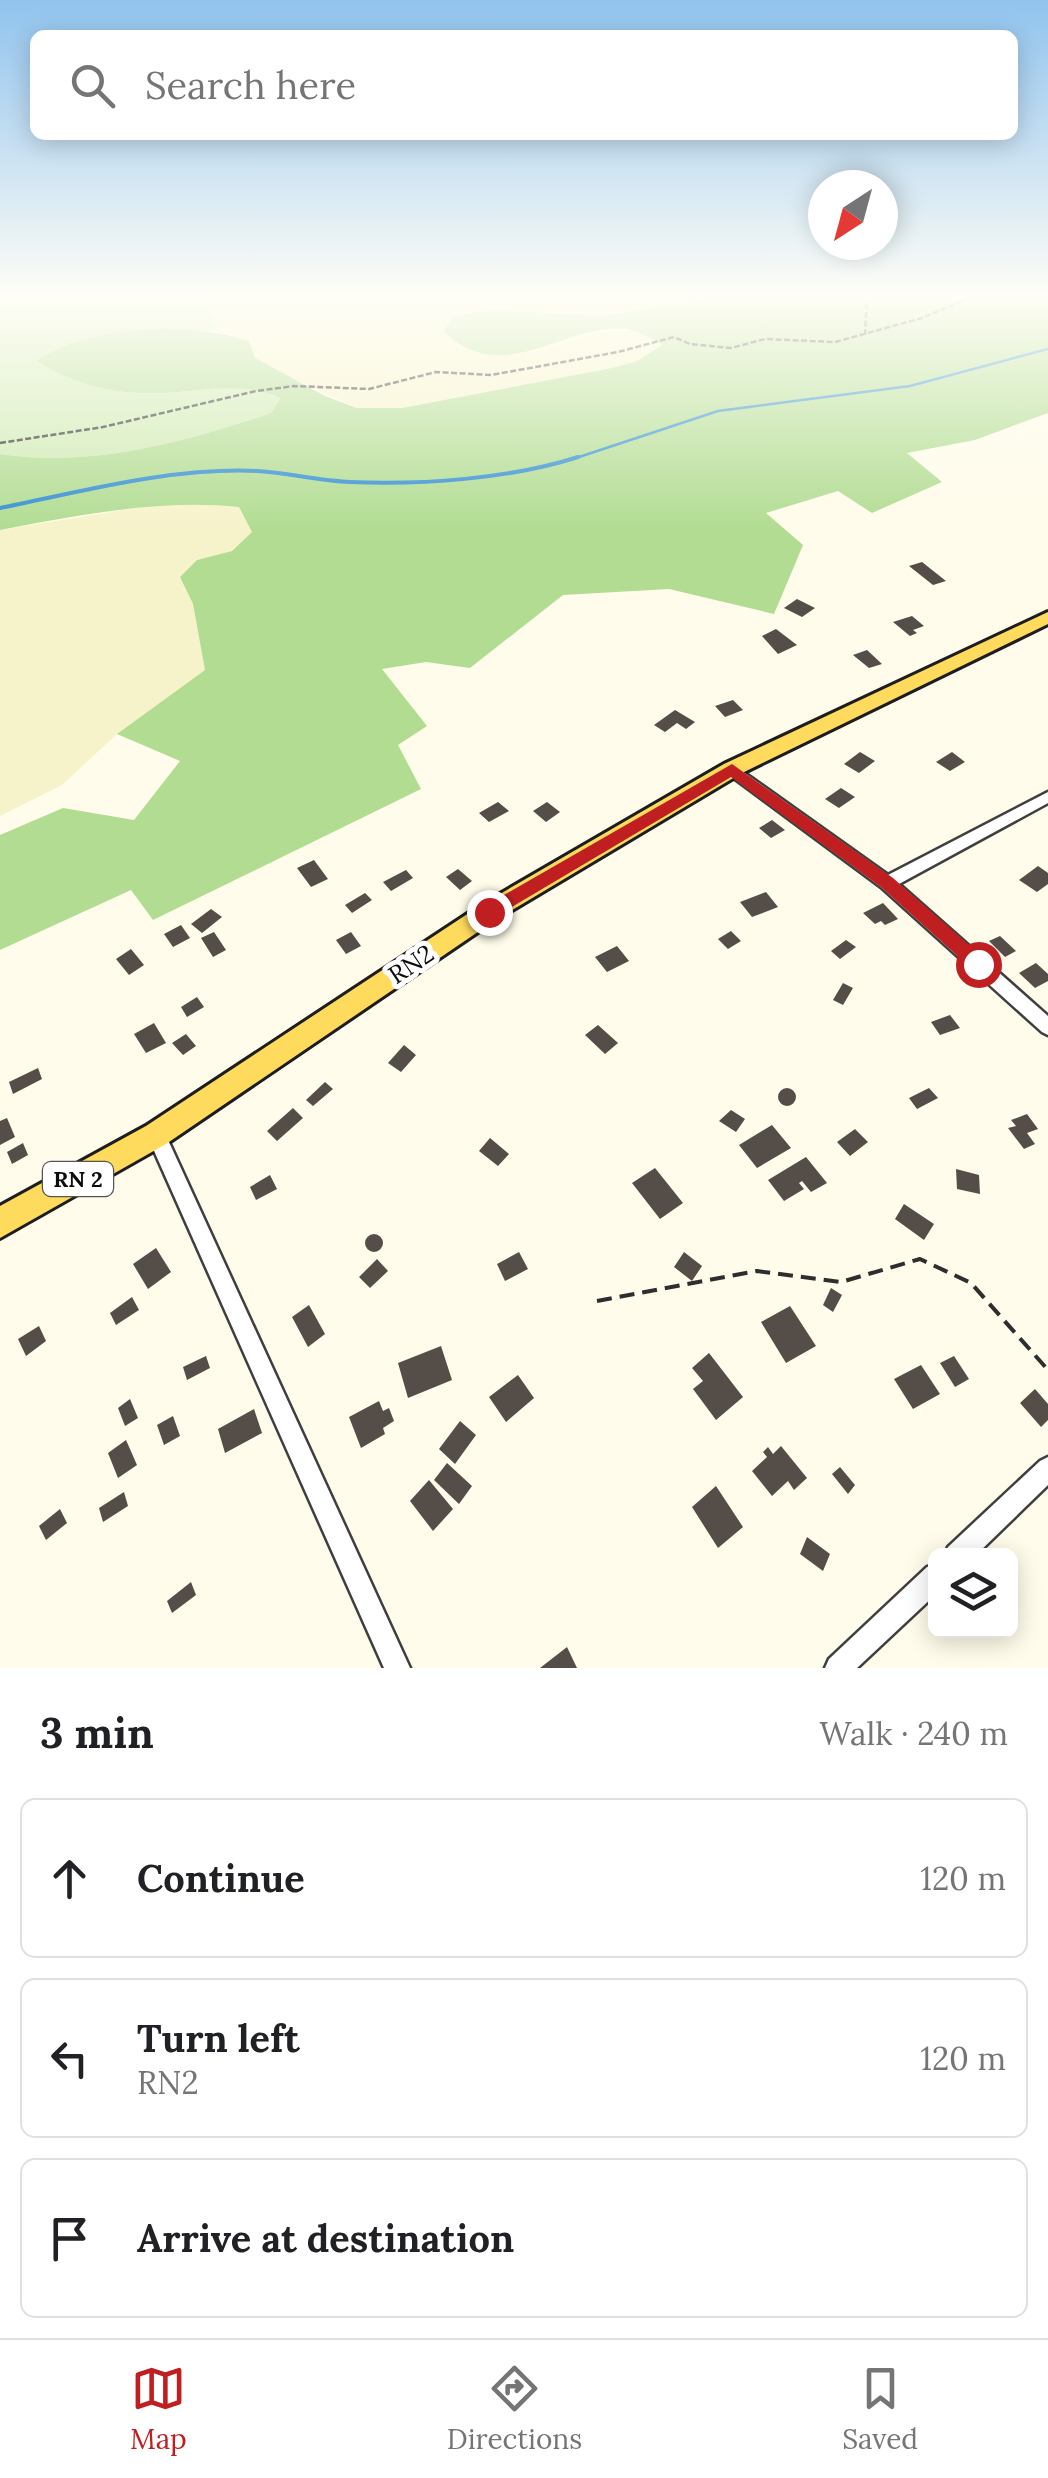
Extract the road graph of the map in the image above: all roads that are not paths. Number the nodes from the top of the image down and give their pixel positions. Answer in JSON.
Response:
{"nodes":[{"id":1,"x":1048,"y":617,"type":"edge"},
{"id":2,"x":732,"y":769,"type":"junction"},
{"id":3,"x":1048,"y":797,"type":"edge"},
{"id":4,"x":887,"y":882,"type":"junction"},
{"id":5,"x":1048,"y":1027,"type":"edge"},
{"id":6,"x":156,"y":1134,"type":"junction"},
{"id":7,"x":0,"y":1223,"type":"edge"},
{"id":8,"x":1048,"y":1469,"type":"edge"},
{"id":9,"x":965,"y":1548,"type":"edge"},
{"id":10,"x":928,"y":1584,"type":"edge"},
{"id":11,"x":397,"y":1668,"type":"edge"},
{"id":12,"x":838,"y":1668,"type":"edge"}],
"edges":[{"from":1,"to":2,"type":"main road","name":"RN2","number":"RN 2"},
{"from":2,"to":4,"type":"street"},
{"from":2,"to":6,"type":"main road","name":"RN2","number":"RN 2"},
{"from":3,"to":4,"type":"street"},
{"from":4,"to":5,"type":"street"},
{"from":6,"to":7,"type":"main road","name":"RN2","number":"RN 2"},
{"from":6,"to":11,"type":"street"},
{"from":8,"to":9,"type":"street"},
{"from":10,"to":12,"type":"street"}]}
